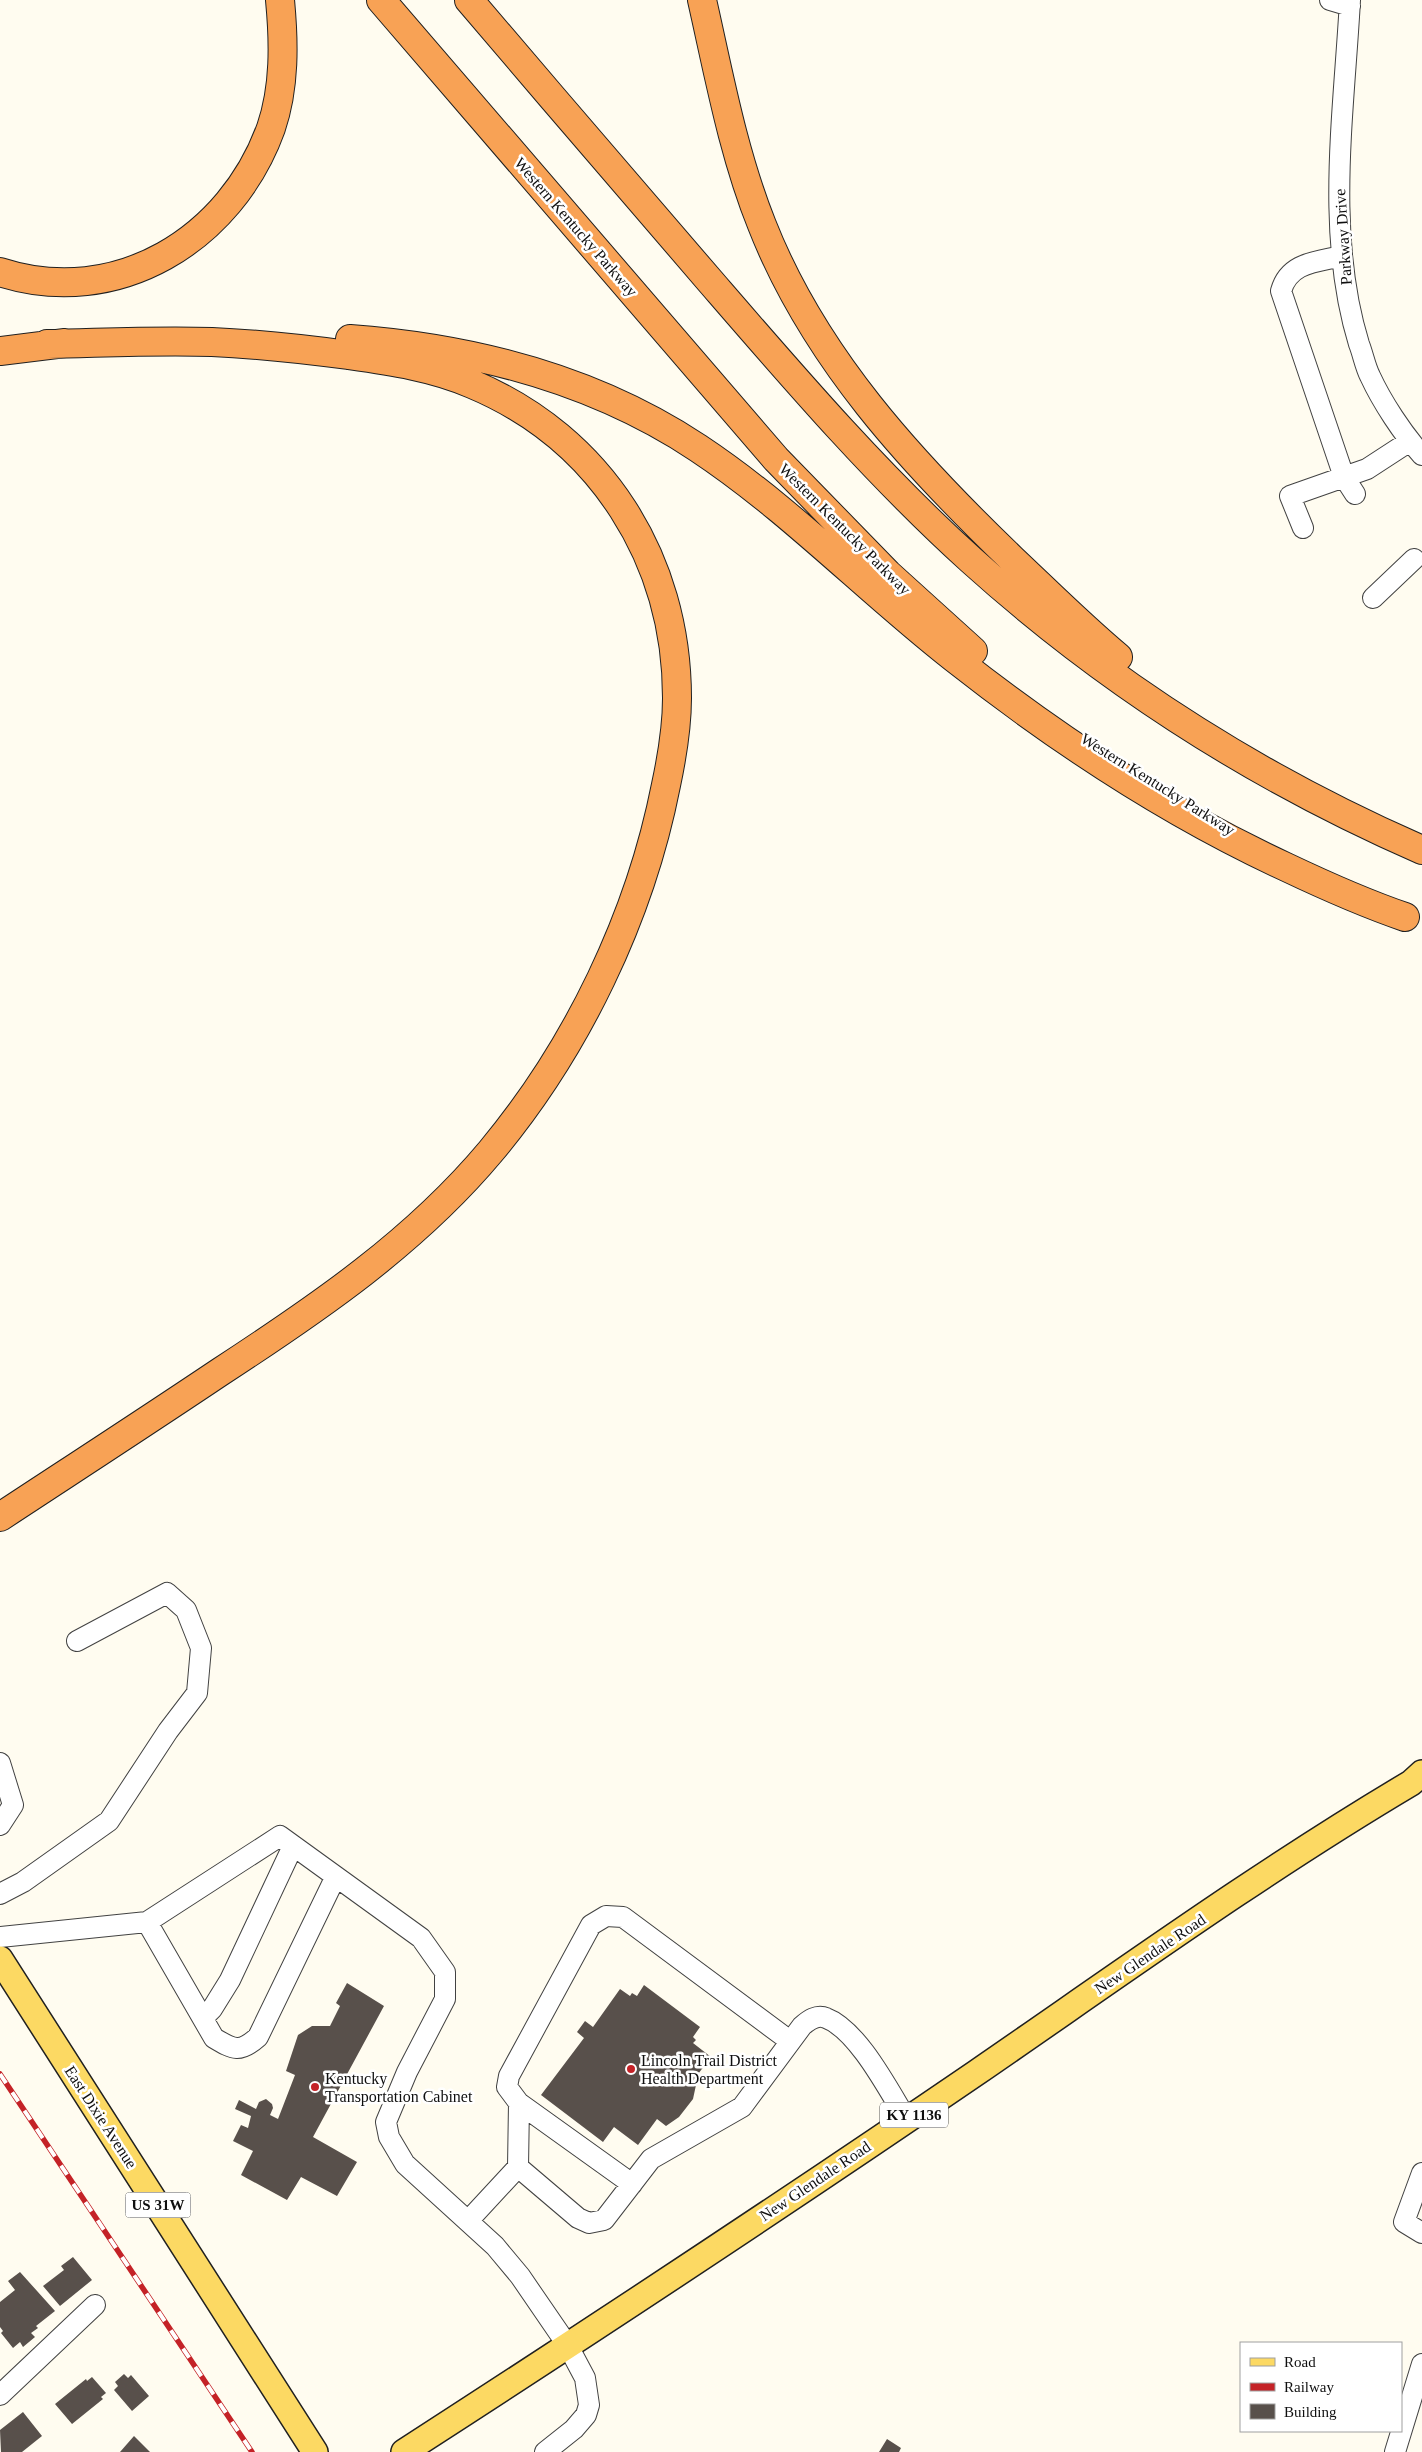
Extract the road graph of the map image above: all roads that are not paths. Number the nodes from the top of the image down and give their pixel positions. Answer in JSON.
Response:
{"nodes":[{"id":1,"x":280,"y":0,"type":"edge"},
{"id":2,"x":381,"y":0,"type":"edge"},
{"id":3,"x":469,"y":0,"type":"edge"},
{"id":4,"x":702,"y":0,"type":"edge"},
{"id":5,"x":1330,"y":0,"type":"edge"},
{"id":6,"x":1350,"y":3,"type":"edge"},
{"id":7,"x":1342,"y":256,"type":"junction"},
{"id":8,"x":0,"y":272,"type":"edge"},
{"id":9,"x":47,"y":344,"type":"junction"},
{"id":10,"x":0,"y":351,"type":"edge"},
{"id":11,"x":1416,"y":448,"type":"edge"},
{"id":12,"x":1344,"y":477,"type":"junction"},
{"id":13,"x":1355,"y":494,"type":"dead end"},
{"id":14,"x":1303,"y":528,"type":"dead end"},
{"id":15,"x":1414,"y":559,"type":"dead end"},
{"id":16,"x":1373,"y":598,"type":"dead end"},
{"id":17,"x":1296,"y":789,"type":"junction"},
{"id":18,"x":1422,"y":850,"type":"edge"},
{"id":19,"x":1414,"y":920,"type":"edge"},
{"id":20,"x":0,"y":1517,"type":"edge"},
{"id":21,"x":77,"y":1641,"type":"dead end"},
{"id":22,"x":0,"y":1762,"type":"edge"},
{"id":23,"x":1422,"y":1773,"type":"edge"},
{"id":24,"x":0,"y":1825,"type":"edge"},
{"id":25,"x":293,"y":1846,"type":"junction"},
{"id":26,"x":335,"y":1878,"type":"junction"},
{"id":27,"x":0,"y":1894,"type":"edge"},
{"id":28,"x":147,"y":1922,"type":"junction"},
{"id":29,"x":0,"y":1937,"type":"edge"},
{"id":30,"x":0,"y":1959,"type":"edge"},
{"id":31,"x":203,"y":2018,"type":"junction"},
{"id":32,"x":790,"y":2041,"type":"junction"},
{"id":33,"x":519,"y":2103,"type":"junction"},
{"id":34,"x":907,"y":2120,"type":"junction"},
{"id":35,"x":518,"y":2167,"type":"junction"},
{"id":36,"x":1422,"y":2172,"type":"edge"},
{"id":37,"x":632,"y":2184,"type":"junction"},
{"id":38,"x":468,"y":2221,"type":"junction"},
{"id":39,"x":1422,"y":2233,"type":"edge"},
{"id":40,"x":96,"y":2305,"type":"dead end"},
{"id":41,"x":568,"y":2346,"type":"junction"},
{"id":42,"x":1422,"y":2364,"type":"edge"},
{"id":43,"x":0,"y":2394,"type":"edge"},
{"id":44,"x":1402,"y":2429,"type":"edge"},
{"id":45,"x":1401,"y":2432,"type":"edge"},
{"id":46,"x":315,"y":2452,"type":"edge"},
{"id":47,"x":404,"y":2452,"type":"edge"},
{"id":48,"x":545,"y":2452,"type":"edge"},
{"id":49,"x":1395,"y":2452,"type":"edge"}],
"edges":[{"from":1,"to":8,"type":"highway"},
{"from":2,"to":19,"type":"highway","name":"Western Kentucky Parkway"},
{"from":3,"to":17,"type":"highway"},
{"from":4,"to":17,"type":"highway"},
{"from":5,"to":6,"type":"street"},
{"from":6,"to":7,"type":"street","name":"Parkway Drive"},
{"from":7,"to":11,"type":"street","name":"Parkway Drive"},
{"from":7,"to":12,"type":"street"},
{"from":9,"to":10,"type":"highway"},
{"from":9,"to":19,"type":"highway"},
{"from":9,"to":20,"type":"highway"},
{"from":11,"to":12,"type":"street"},
{"from":12,"to":13,"type":"street"},
{"from":12,"to":14,"type":"street"},
{"from":15,"to":16,"type":"street"},
{"from":17,"to":18,"type":"highway"},
{"from":21,"to":27,"type":"street"},
{"from":22,"to":24,"type":"street"},
{"from":23,"to":34,"type":"main road","name":"New Glendale Road","number":"KY 1136"},
{"from":25,"to":26,"type":"street"},
{"from":25,"to":28,"type":"street"},
{"from":25,"to":31,"type":"street"},
{"from":26,"to":31,"type":"street"},
{"from":26,"to":38,"type":"street"},
{"from":28,"to":29,"type":"street"},
{"from":28,"to":31,"type":"street"},
{"from":30,"to":46,"type":"main road","name":"East Dixie Avenue","number":"US 31W"},
{"from":32,"to":33,"type":"street"},
{"from":32,"to":34,"type":"street"},
{"from":32,"to":37,"type":"street"},
{"from":33,"to":35,"type":"street"},
{"from":33,"to":37,"type":"street"},
{"from":34,"to":41,"type":"main road","name":"New Glendale Road","number":"KY 1136"},
{"from":35,"to":37,"type":"street"},
{"from":35,"to":38,"type":"street"},
{"from":36,"to":39,"type":"street"},
{"from":38,"to":41,"type":"street"},
{"from":40,"to":43,"type":"street"},
{"from":41,"to":47,"type":"main road","name":"New Glendale Road","number":"KY 1136"},
{"from":41,"to":48,"type":"street"},
{"from":42,"to":44,"type":"street"},
{"from":45,"to":49,"type":"street"}]}
